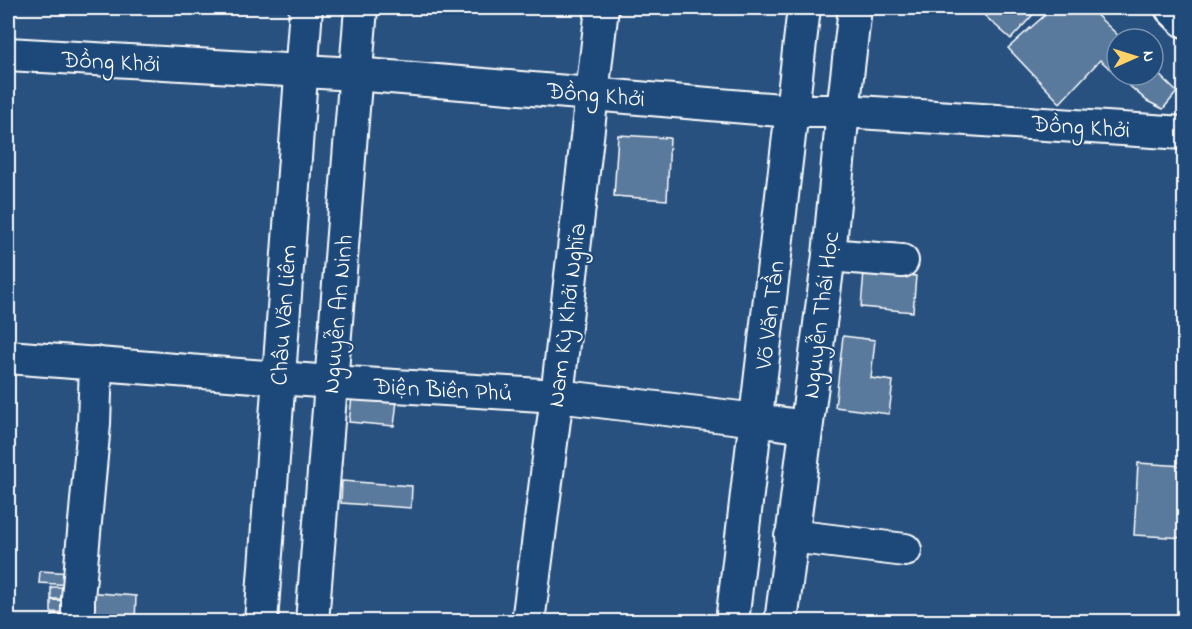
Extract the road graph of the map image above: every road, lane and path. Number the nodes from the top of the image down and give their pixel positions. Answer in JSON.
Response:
{"nodes":[{"id":1,"x":306,"y":8,"type":"edge"},
{"id":2,"x":361,"y":8,"type":"edge"},
{"id":3,"x":602,"y":8,"type":"edge"},
{"id":4,"x":804,"y":8,"type":"edge"},
{"id":5,"x":855,"y":8,"type":"edge"},
{"id":6,"x":1172,"y":8,"type":"edge"},
{"id":7,"x":1185,"y":20,"type":"edge"},
{"id":8,"x":8,"y":54,"type":"edge"},
{"id":9,"x":301,"y":72,"type":"junction"},
{"id":10,"x":356,"y":74,"type":"junction"},
{"id":11,"x":591,"y":93,"type":"junction"},
{"id":12,"x":792,"y":111,"type":"junction"},
{"id":13,"x":843,"y":111,"type":"junction"},
{"id":14,"x":1185,"y":133,"type":"edge"},
{"id":15,"x":829,"y":255,"type":"junction"},
{"id":16,"x":902,"y":261,"type":"dead end"},
{"id":17,"x":8,"y":357,"type":"edge"},
{"id":18,"x":96,"y":363,"type":"junction"},
{"id":19,"x":279,"y":377,"type":"junction"},
{"id":20,"x":331,"y":382,"type":"junction"},
{"id":21,"x":557,"y":396,"type":"junction"},
{"id":22,"x":757,"y":420,"type":"junction"},
{"id":23,"x":806,"y":428,"type":"junction"},
{"id":24,"x":791,"y":536,"type":"junction"},
{"id":25,"x":905,"y":550,"type":"dead end"},
{"id":26,"x":78,"y":621,"type":"edge"},
{"id":27,"x":261,"y":621,"type":"edge"},
{"id":28,"x":312,"y":621,"type":"edge"},
{"id":29,"x":528,"y":621,"type":"edge"},
{"id":30,"x":732,"y":621,"type":"edge"},
{"id":31,"x":781,"y":621,"type":"edge"}],
"edges":[{"from":1,"to":9,"type":"street","name":"Châu Văn Liêm"},
{"from":2,"to":10,"type":"street","name":"Nguyễn An Ninh"},
{"from":3,"to":11,"type":"street","name":"Nam Kỳ Khởi Nghĩa"},
{"from":4,"to":12,"type":"street","name":"Võ Văn Tần"},
{"from":5,"to":13,"type":"street","name":"Nguyễn Thái Học"},
{"from":6,"to":7,"type":"main road"},
{"from":8,"to":9,"type":"street","name":"Đồng Khởi"},
{"from":9,"to":10,"type":"street","name":"Đồng Khởi"},
{"from":9,"to":19,"type":"street","name":"Châu Văn Liêm"},
{"from":10,"to":11,"type":"street","name":"Đồng Khởi"},
{"from":10,"to":20,"type":"street","name":"Nguyễn An Ninh"},
{"from":11,"to":12,"type":"street","name":"Đồng Khởi"},
{"from":11,"to":21,"type":"street","name":"Nam Kỳ Khởi Nghĩa"},
{"from":12,"to":13,"type":"street","name":"Đồng Khởi"},
{"from":12,"to":22,"type":"street","name":"Võ Văn Tần"},
{"from":13,"to":14,"type":"street","name":"Đồng Khởi"},
{"from":13,"to":15,"type":"street","name":"Nguyễn Thái Học"},
{"from":15,"to":16,"type":"street"},
{"from":15,"to":23,"type":"street","name":"Nguyễn Thái Học"},
{"from":17,"to":18,"type":"street","name":"Điện Biên Phủ"},
{"from":18,"to":19,"type":"street","name":"Điện Biên Phủ"},
{"from":18,"to":26,"type":"street"},
{"from":19,"to":20,"type":"street","name":"Điện Biên Phủ"},
{"from":19,"to":27,"type":"street","name":"Châu Văn Liêm"},
{"from":20,"to":21,"type":"street","name":"Điện Biên Phủ"},
{"from":20,"to":28,"type":"street","name":"Nguyễn An Ninh"},
{"from":21,"to":22,"type":"street","name":"Điện Biên Phủ"},
{"from":21,"to":29,"type":"street","name":"Nam Kỳ Khởi Nghĩa"},
{"from":22,"to":23,"type":"street","name":"Điện Biên Phủ"},
{"from":22,"to":30,"type":"street","name":"Võ Văn Tần"},
{"from":23,"to":24,"type":"street","name":"Nguyễn Thái Học"},
{"from":24,"to":25,"type":"street"},
{"from":24,"to":31,"type":"street","name":"Nguyễn Thái Học"}]}
